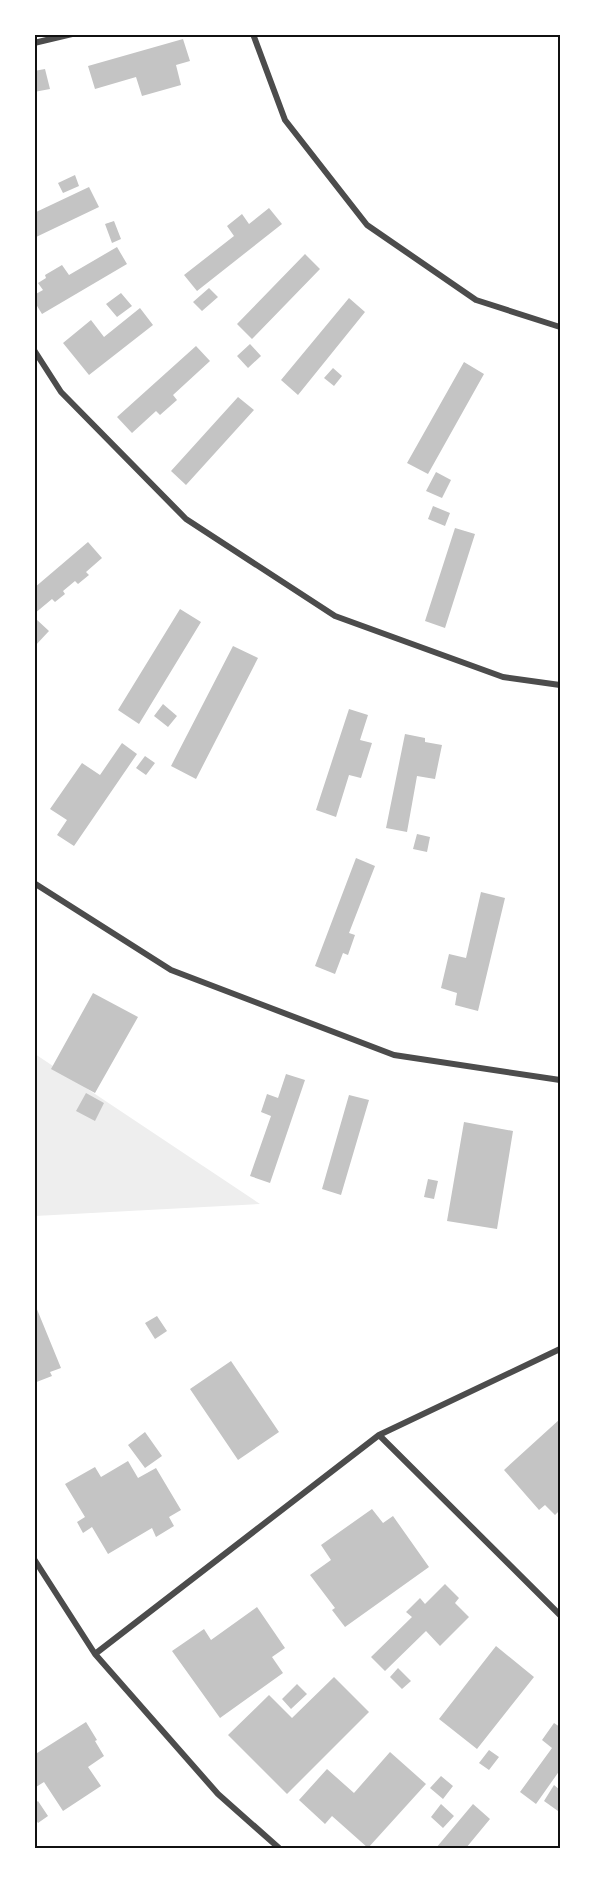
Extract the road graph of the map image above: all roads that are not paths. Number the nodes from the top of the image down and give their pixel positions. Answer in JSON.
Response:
{"nodes":[{"id":1,"x":72,"y":34,"type":"edge"},
{"id":2,"x":253,"y":34,"type":"edge"},
{"id":3,"x":34,"y":43,"type":"edge"},
{"id":4,"x":561,"y":327,"type":"edge"},
{"id":5,"x":34,"y":350,"type":"edge"},
{"id":6,"x":561,"y":685,"type":"edge"},
{"id":7,"x":34,"y":883,"type":"edge"},
{"id":8,"x":561,"y":1080,"type":"edge"},
{"id":9,"x":561,"y":1349,"type":"edge"},
{"id":10,"x":378,"y":1435,"type":"junction"},
{"id":11,"x":34,"y":1559,"type":"edge"},
{"id":12,"x":561,"y":1615,"type":"edge"},
{"id":13,"x":95,"y":1654,"type":"junction"},
{"id":14,"x":279,"y":1848,"type":"edge"}],
"edges":[{"from":1,"to":3,"type":"street"},
{"from":2,"to":4,"type":"street"},
{"from":5,"to":6,"type":"street"},
{"from":7,"to":8,"type":"street"},
{"from":9,"to":10,"type":"street"},
{"from":10,"to":12,"type":"street"},
{"from":10,"to":13,"type":"street"},
{"from":11,"to":13,"type":"street"},
{"from":13,"to":14,"type":"street"}]}
